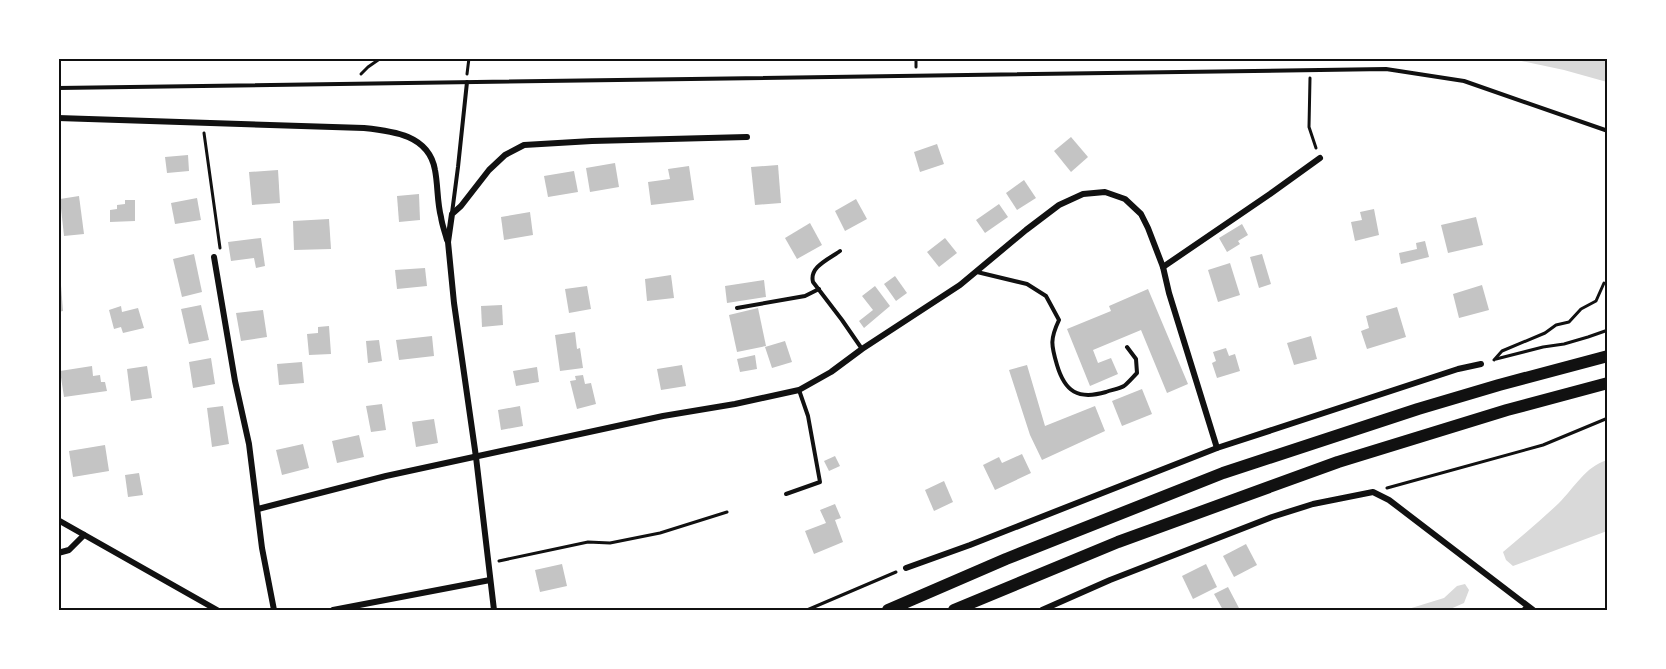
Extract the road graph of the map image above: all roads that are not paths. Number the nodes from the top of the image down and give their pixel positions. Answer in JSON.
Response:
{"nodes":[{"id":1,"x":467,"y":82,"type":"junction"},
{"id":2,"x":58,"y":87,"type":"edge"},
{"id":3,"x":58,"y":118,"type":"edge"},
{"id":4,"x":1607,"y":132,"type":"edge"},
{"id":5,"x":747,"y":137,"type":"dead end"},
{"id":6,"x":1320,"y":158,"type":"road end"},
{"id":7,"x":452,"y":214,"type":"junction"},
{"id":8,"x":448,"y":242,"type":"junction"},
{"id":9,"x":840,"y":251,"type":"dead end"},
{"id":10,"x":214,"y":257,"type":"road end"},
{"id":11,"x":1162,"y":267,"type":"junction"},
{"id":12,"x":976,"y":272,"type":"junction"},
{"id":13,"x":819,"y":289,"type":"junction"},
{"id":14,"x":737,"y":308,"type":"dead end"},
{"id":15,"x":1127,"y":347,"type":"dead end"},
{"id":16,"x":862,"y":349,"type":"junction"},
{"id":17,"x":1608,"y":356,"type":"edge"},
{"id":18,"x":1481,"y":364,"type":"road end"},
{"id":19,"x":1608,"y":382,"type":"edge"},
{"id":20,"x":799,"y":390,"type":"junction"},
{"id":21,"x":1217,"y":448,"type":"junction"},
{"id":22,"x":476,"y":457,"type":"junction"},
{"id":23,"x":786,"y":494,"type":"dead end"},
{"id":24,"x":258,"y":509,"type":"junction"},
{"id":25,"x":58,"y":520,"type":"edge"},
{"id":26,"x":84,"y":535,"type":"junction"},
{"id":27,"x":58,"y":554,"type":"edge"},
{"id":28,"x":906,"y":568,"type":"road end"},
{"id":29,"x":490,"y":580,"type":"junction"},
{"id":30,"x":1528,"y":609,"type":"edge"},
{"id":31,"x":217,"y":610,"type":"edge"},
{"id":32,"x":274,"y":610,"type":"edge"},
{"id":33,"x":333,"y":610,"type":"edge"},
{"id":34,"x":494,"y":610,"type":"edge"},
{"id":35,"x":888,"y":610,"type":"edge"},
{"id":36,"x":954,"y":610,"type":"edge"},
{"id":37,"x":1042,"y":610,"type":"edge"}],
"edges":[{"from":1,"to":2,"type":"lane"},
{"from":1,"to":4,"type":"lane"},
{"from":1,"to":7,"type":"lane"},
{"from":3,"to":8,"type":"street"},
{"from":5,"to":7,"type":"street"},
{"from":6,"to":11,"type":"street"},
{"from":7,"to":8,"type":"street"},
{"from":8,"to":22,"type":"street"},
{"from":9,"to":13,"type":"lane"},
{"from":10,"to":24,"type":"street"},
{"from":11,"to":12,"type":"street"},
{"from":11,"to":21,"type":"street"},
{"from":12,"to":15,"type":"lane"},
{"from":12,"to":16,"type":"street"},
{"from":13,"to":14,"type":"lane"},
{"from":13,"to":16,"type":"lane"},
{"from":16,"to":20,"type":"street"},
{"from":17,"to":35,"type":"highway"},
{"from":18,"to":21,"type":"street"},
{"from":19,"to":36,"type":"highway"},
{"from":20,"to":22,"type":"street"},
{"from":20,"to":23,"type":"lane"},
{"from":21,"to":28,"type":"street"},
{"from":22,"to":24,"type":"street"},
{"from":22,"to":29,"type":"street"},
{"from":24,"to":32,"type":"street"},
{"from":25,"to":26,"type":"street"},
{"from":26,"to":27,"type":"street"},
{"from":26,"to":31,"type":"street"},
{"from":29,"to":33,"type":"street"},
{"from":29,"to":34,"type":"street"},
{"from":30,"to":37,"type":"street"}]}
